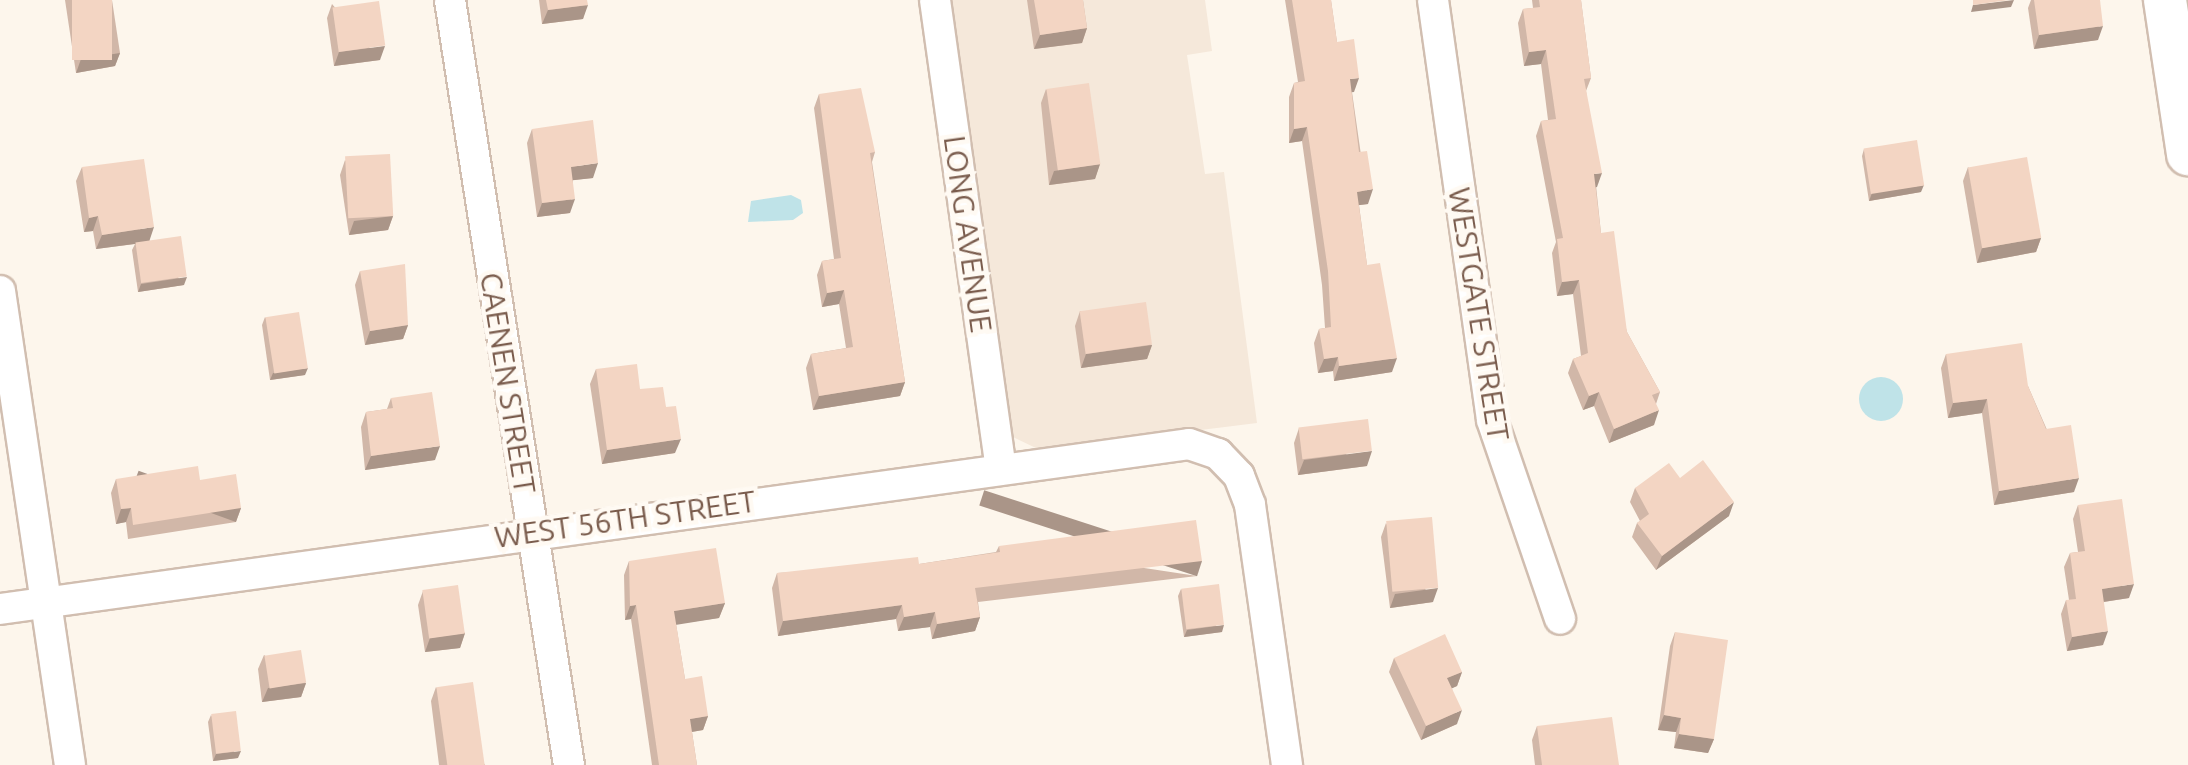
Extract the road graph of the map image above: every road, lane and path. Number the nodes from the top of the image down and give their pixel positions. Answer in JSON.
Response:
{"nodes":[{"id":1,"x":450,"y":0,"type":"edge"},
{"id":2,"x":935,"y":0,"type":"edge"},
{"id":3,"x":1433,"y":0,"type":"edge"},
{"id":4,"x":2165,"y":0,"type":"edge"},
{"id":5,"x":2188,"y":154,"type":"edge"},
{"id":6,"x":0,"y":292,"type":"edge"},
{"id":7,"x":1001,"y":469,"type":"junction"},
{"id":8,"x":532,"y":531,"type":"junction"},
{"id":9,"x":45,"y":603,"type":"junction"},
{"id":10,"x":0,"y":608,"type":"edge"},
{"id":11,"x":1560,"y":619,"type":"dead end"},
{"id":12,"x":70,"y":765,"type":"edge"},
{"id":13,"x":568,"y":765,"type":"edge"},
{"id":14,"x":1287,"y":765,"type":"edge"}],
"edges":[{"from":1,"to":8,"type":"street","name":"CAENEN STREET"},
{"from":2,"to":7,"type":"street","name":"LONG AVENUE"},
{"from":3,"to":11,"type":"street","name":"WESTGATE STREET"},
{"from":4,"to":5,"type":"street"},
{"from":6,"to":9,"type":"street"},
{"from":7,"to":8,"type":"street","name":"WEST 56TH STREET"},
{"from":7,"to":14,"type":"street","name":"WEST 56TH STREET"},
{"from":8,"to":9,"type":"street","name":"WEST 56TH STREET"},
{"from":8,"to":13,"type":"street","name":"CAENEN STREET"},
{"from":9,"to":10,"type":"street","name":"WEST 56TH STREET"},
{"from":9,"to":12,"type":"street"}]}
